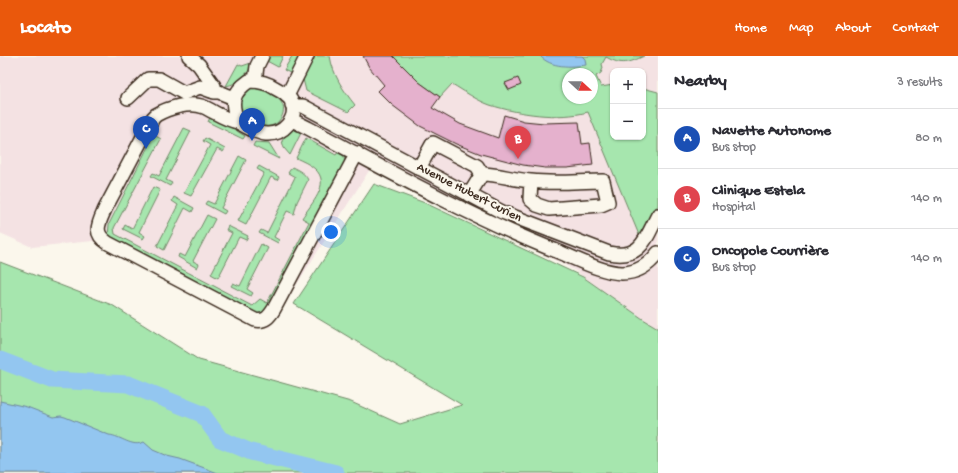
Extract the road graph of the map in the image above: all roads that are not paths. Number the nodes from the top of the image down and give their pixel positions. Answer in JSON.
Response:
{"nodes":[{"id":1,"x":188,"y":56,"type":"edge"},
{"id":2,"x":262,"y":56,"type":"edge"},
{"id":3,"x":307,"y":56,"type":"edge"},
{"id":4,"x":255,"y":81,"type":"junction"},
{"id":5,"x":215,"y":90,"type":"junction"},
{"id":6,"x":128,"y":98,"type":"dead end"},
{"id":7,"x":234,"y":98,"type":"junction"},
{"id":8,"x":289,"y":101,"type":"junction"},
{"id":9,"x":292,"y":120,"type":"junction"},
{"id":10,"x":239,"y":123,"type":"junction"},
{"id":11,"x":357,"y":153,"type":"junction"},
{"id":12,"x":419,"y":168,"type":"junction"},
{"id":13,"x":482,"y":174,"type":"junction"},
{"id":14,"x":531,"y":181,"type":"junction"},
{"id":15,"x":469,"y":195,"type":"junction"},
{"id":16,"x":658,"y":215,"type":"edge"},
{"id":17,"x":658,"y":253,"type":"edge"}],
"edges":[{"from":1,"to":5,"type":"street"},
{"from":2,"to":4,"type":"street"},
{"from":3,"to":8,"type":"street"},
{"from":4,"to":7,"type":"street"},
{"from":4,"to":8,"type":"street"},
{"from":5,"to":6,"type":"street"},
{"from":5,"to":7,"type":"street"},
{"from":7,"to":10,"type":"street"},
{"from":8,"to":9,"type":"street"},
{"from":8,"to":12,"type":"street","name":"Avenue Hubert Curien"},
{"from":9,"to":10,"type":"street"},
{"from":9,"to":11,"type":"street"},
{"from":10,"to":11,"type":"street"},
{"from":11,"to":17,"type":"street"},
{"from":12,"to":13,"type":"street"},
{"from":12,"to":15,"type":"street","name":"Avenue Hubert Curien"},
{"from":13,"to":14,"type":"street"},
{"from":13,"to":15,"type":"street"},
{"from":14,"to":14,"type":"street"},
{"from":15,"to":16,"type":"street","name":"Avenue Hubert Curien"}]}
